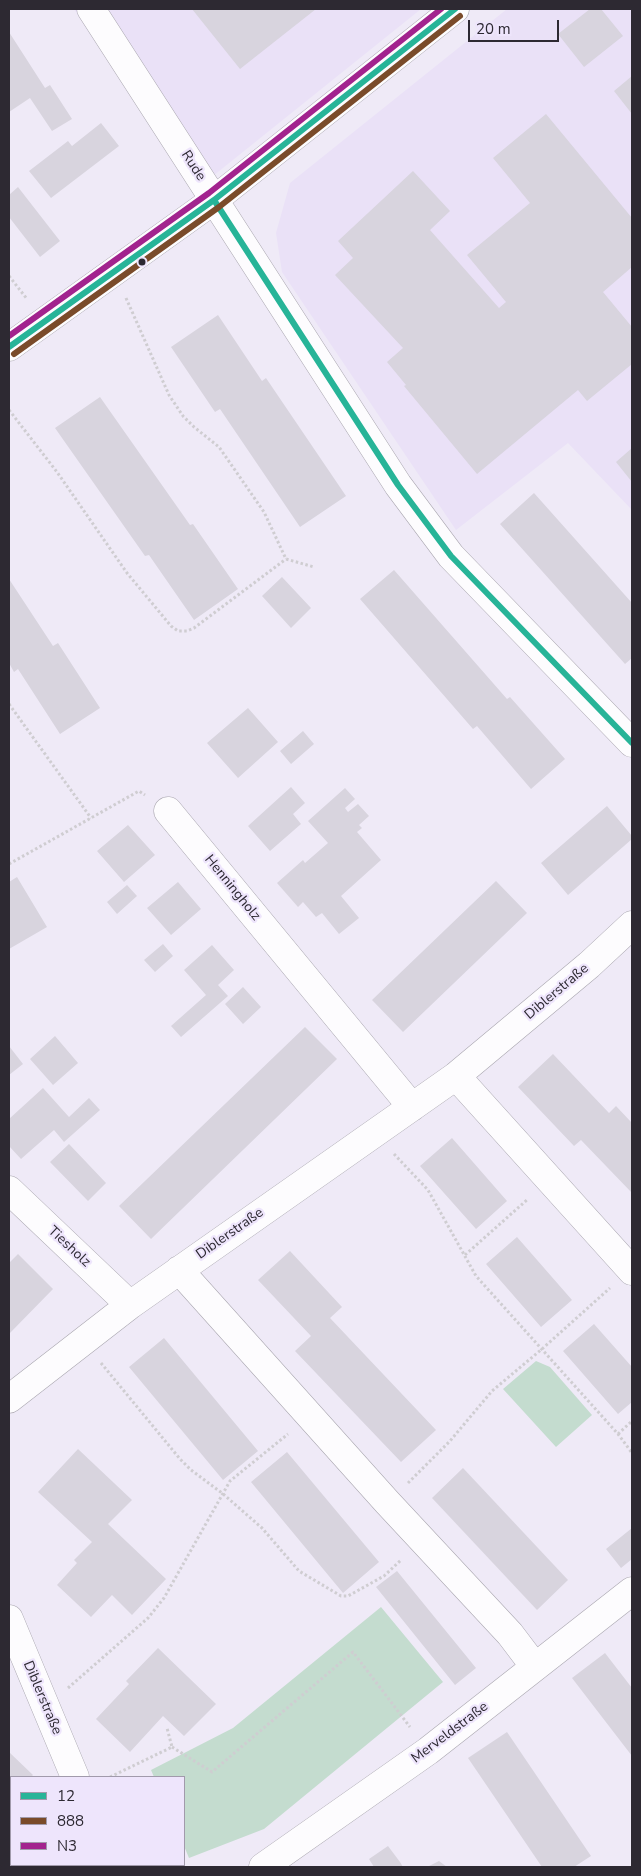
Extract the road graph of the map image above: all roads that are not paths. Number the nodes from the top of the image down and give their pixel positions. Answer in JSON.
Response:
{"nodes":[{"id":1,"x":90,"y":9,"type":"edge"},
{"id":2,"x":455,"y":9,"type":"edge"},
{"id":3,"x":214,"y":200,"type":"junction"},
{"id":4,"x":9,"y":347,"type":"edge"},
{"id":5,"x":632,"y":743,"type":"edge"},
{"id":6,"x":168,"y":811,"type":"road end"},
{"id":7,"x":632,"y":926,"type":"edge"},
{"id":8,"x":456,"y":1076,"type":"junction"},
{"id":9,"x":412,"y":1107,"type":"junction"},
{"id":10,"x":9,"y":1190,"type":"edge"},
{"id":11,"x":179,"y":1270,"type":"junction"},
{"id":12,"x":631,"y":1270,"type":"edge"},
{"id":13,"x":130,"y":1305,"type":"junction"},
{"id":14,"x":9,"y":1399,"type":"edge"},
{"id":15,"x":632,"y":1591,"type":"edge"},
{"id":16,"x":9,"y":1619,"type":"edge"},
{"id":17,"x":535,"y":1667,"type":"junction"},
{"id":18,"x":75,"y":1776,"type":"edge"},
{"id":19,"x":263,"y":1867,"type":"edge"}],
"edges":[{"from":1,"to":3,"type":"street","name":"Rude"},
{"from":2,"to":3,"type":"street"},
{"from":3,"to":4,"type":"street"},
{"from":3,"to":5,"type":"street","name":"Rude"},
{"from":6,"to":9,"type":"street","name":"Henningholz"},
{"from":7,"to":8,"type":"street","name":"Diblerstraße"},
{"from":8,"to":9,"type":"street","name":"Diblerstraße"},
{"from":8,"to":12,"type":"street"},
{"from":9,"to":11,"type":"street","name":"Diblerstraße"},
{"from":10,"to":13,"type":"street","name":"Tiesholz"},
{"from":11,"to":13,"type":"street","name":"Diblerstraße"},
{"from":11,"to":17,"type":"street"},
{"from":13,"to":14,"type":"street","name":"Diblerstraße"},
{"from":15,"to":17,"type":"street","name":"Merveldstraße"},
{"from":16,"to":18,"type":"street","name":"Diblerstraße"},
{"from":17,"to":19,"type":"street","name":"Merveldstraße"}]}
